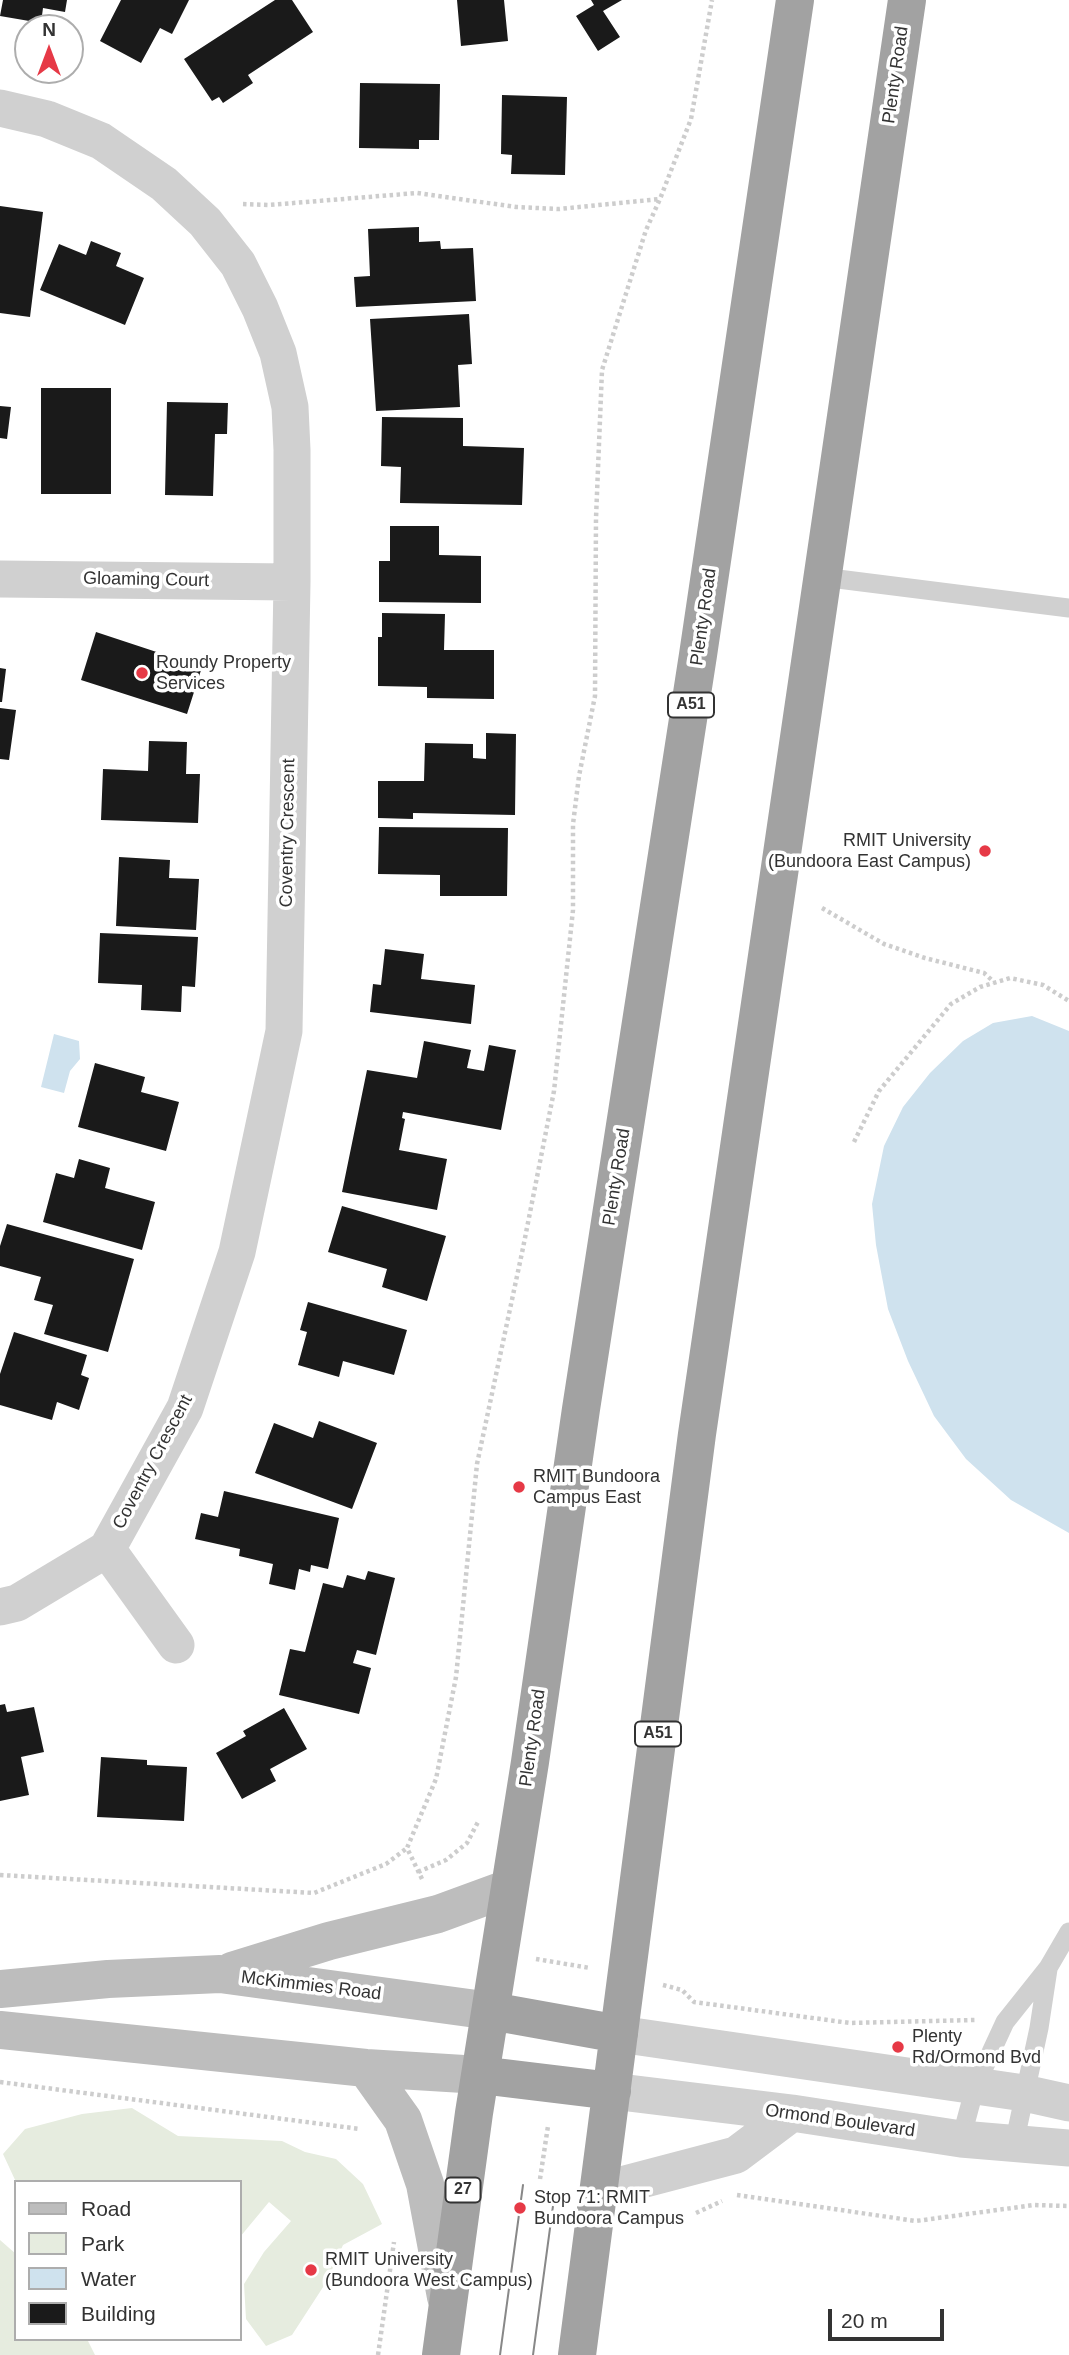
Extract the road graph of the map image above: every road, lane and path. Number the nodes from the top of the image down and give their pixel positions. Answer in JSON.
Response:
{"nodes":[{"id":1,"x":712,"y":0,"type":"edge"},
{"id":2,"x":795,"y":0,"type":"edge"},
{"id":3,"x":907,"y":0,"type":"edge"},
{"id":4,"x":0,"y":108,"type":"edge"},
{"id":5,"x":660,"y":199,"type":"junction"},
{"id":6,"x":243,"y":204,"type":"dead end"},
{"id":7,"x":822,"y":578,"type":"junction"},
{"id":8,"x":0,"y":579,"type":"edge"},
{"id":9,"x":292,"y":582,"type":"junction"},
{"id":10,"x":1069,"y":608,"type":"edge"},
{"id":11,"x":822,"y":908,"type":"dead end"},
{"id":12,"x":995,"y":983,"type":"junction"},
{"id":13,"x":1069,"y":1002,"type":"edge"},
{"id":14,"x":854,"y":1142,"type":"dead end"},
{"id":15,"x":107,"y":1549,"type":"junction"},
{"id":16,"x":0,"y":1607,"type":"edge"},
{"id":17,"x":176,"y":1645,"type":"dead end"},
{"id":18,"x":407,"y":1848,"type":"junction"},
{"id":19,"x":0,"y":1875,"type":"edge"},
{"id":20,"x":509,"y":1888,"type":"junction"},
{"id":21,"x":438,"y":1914,"type":"junction"},
{"id":22,"x":1069,"y":1932,"type":"edge"},
{"id":23,"x":499,"y":1952,"type":"junction"},
{"id":24,"x":1048,"y":1968,"type":"junction"},
{"id":25,"x":220,"y":1975,"type":"junction"},
{"id":26,"x":626,"y":1975,"type":"junction"},
{"id":27,"x":0,"y":1989,"type":"edge"},
{"id":28,"x":491,"y":2011,"type":"junction"},
{"id":29,"x":1005,"y":2022,"type":"junction"},
{"id":30,"x":0,"y":2030,"type":"edge"},
{"id":31,"x":619,"y":2034,"type":"junction"},
{"id":32,"x":366,"y":2068,"type":"junction"},
{"id":33,"x":480,"y":2076,"type":"junction"},
{"id":34,"x":0,"y":2082,"type":"edge"},
{"id":35,"x":975,"y":2087,"type":"junction"},
{"id":36,"x":612,"y":2091,"type":"junction"},
{"id":37,"x":1024,"y":2093,"type":"junction"},
{"id":38,"x":1069,"y":2103,"type":"edge"},
{"id":39,"x":792,"y":2113,"type":"junction"},
{"id":40,"x":548,"y":2126,"type":"dead end"},
{"id":41,"x":364,"y":2129,"type":"dead end"},
{"id":42,"x":961,"y":2139,"type":"junction"},
{"id":43,"x":1014,"y":2144,"type":"junction"},
{"id":44,"x":1069,"y":2148,"type":"edge"},
{"id":45,"x":540,"y":2179,"type":"dead end"},
{"id":46,"x":599,"y":2191,"type":"junction"},
{"id":47,"x":734,"y":2195,"type":"dead end"},
{"id":48,"x":725,"y":2199,"type":"dead end"},
{"id":49,"x":1069,"y":2206,"type":"edge"},
{"id":50,"x":696,"y":2213,"type":"dead end"},
{"id":51,"x":448,"y":2305,"type":"junction"},
{"id":52,"x":441,"y":2355,"type":"edge"},
{"id":53,"x":577,"y":2355,"type":"edge"}],
"edges":[{"from":1,"to":5,"type":"path"},
{"from":2,"to":20,"type":"highway","name":"Plenty Road","number":"A51"},
{"from":3,"to":7,"type":"highway","name":"Plenty Road","number":"A51"},
{"from":4,"to":9,"type":"street","name":"Coventry Crescent"},
{"from":5,"to":6,"type":"path"},
{"from":5,"to":18,"type":"path"},
{"from":7,"to":10,"type":"lane"},
{"from":7,"to":26,"type":"highway","name":"Plenty Road","number":"A51"},
{"from":8,"to":9,"type":"street","name":"Gloaming Court"},
{"from":9,"to":15,"type":"street","name":"Coventry Crescent"},
{"from":11,"to":12,"type":"path"},
{"from":12,"to":13,"type":"path"},
{"from":12,"to":14,"type":"path"},
{"from":15,"to":16,"type":"street","name":"Coventry Crescent"},
{"from":15,"to":17,"type":"street"},
{"from":18,"to":19,"type":"path"},
{"from":18,"to":21,"type":"path"},
{"from":20,"to":21,"type":"main road"},
{"from":20,"to":23,"type":"highway","name":"Plenty Road","number":"A51"},
{"from":21,"to":25,"type":"main road"},
{"from":22,"to":24,"type":"lane"},
{"from":23,"to":26,"type":"path"},
{"from":23,"to":28,"type":"highway","name":"Plenty Road","number":"A51"},
{"from":24,"to":29,"type":"lane"},
{"from":24,"to":37,"type":"lane"},
{"from":25,"to":27,"type":"main road","name":"McKimmies Road"},
{"from":25,"to":28,"type":"main road","name":"McKimmies Road"},
{"from":26,"to":29,"type":"path"},
{"from":26,"to":31,"type":"highway","name":"Plenty Road","number":"A51"},
{"from":28,"to":31,"type":"highway","name":"McKimmies Road"},
{"from":28,"to":33,"type":"highway","name":"Plenty Road","number":"27"},
{"from":29,"to":35,"type":"lane"},
{"from":30,"to":32,"type":"main road"},
{"from":31,"to":35,"type":"street"},
{"from":31,"to":36,"type":"highway","name":"Plenty Road"},
{"from":32,"to":33,"type":"main road"},
{"from":32,"to":51,"type":"main road"},
{"from":33,"to":36,"type":"highway"},
{"from":33,"to":51,"type":"highway","name":"Plenty Road","number":"27"},
{"from":34,"to":41,"type":"path"},
{"from":35,"to":37,"type":"street"},
{"from":35,"to":42,"type":"lane"},
{"from":36,"to":39,"type":"street","name":"Ormond Boulevard"},
{"from":36,"to":46,"type":"highway","name":"Plenty Road"},
{"from":37,"to":38,"type":"street"},
{"from":37,"to":43,"type":"lane"},
{"from":39,"to":42,"type":"street","name":"Ormond Boulevard"},
{"from":39,"to":46,"type":"street"},
{"from":40,"to":45,"type":"path"},
{"from":42,"to":43,"type":"street","name":"Ormond Boulevard"},
{"from":43,"to":44,"type":"street","name":"Ormond Boulevard"},
{"from":46,"to":53,"type":"highway","name":"Plenty Road"},
{"from":47,"to":49,"type":"path"},
{"from":48,"to":50,"type":"path"},
{"from":51,"to":52,"type":"highway","name":"Plenty Road","number":"27"}]}
